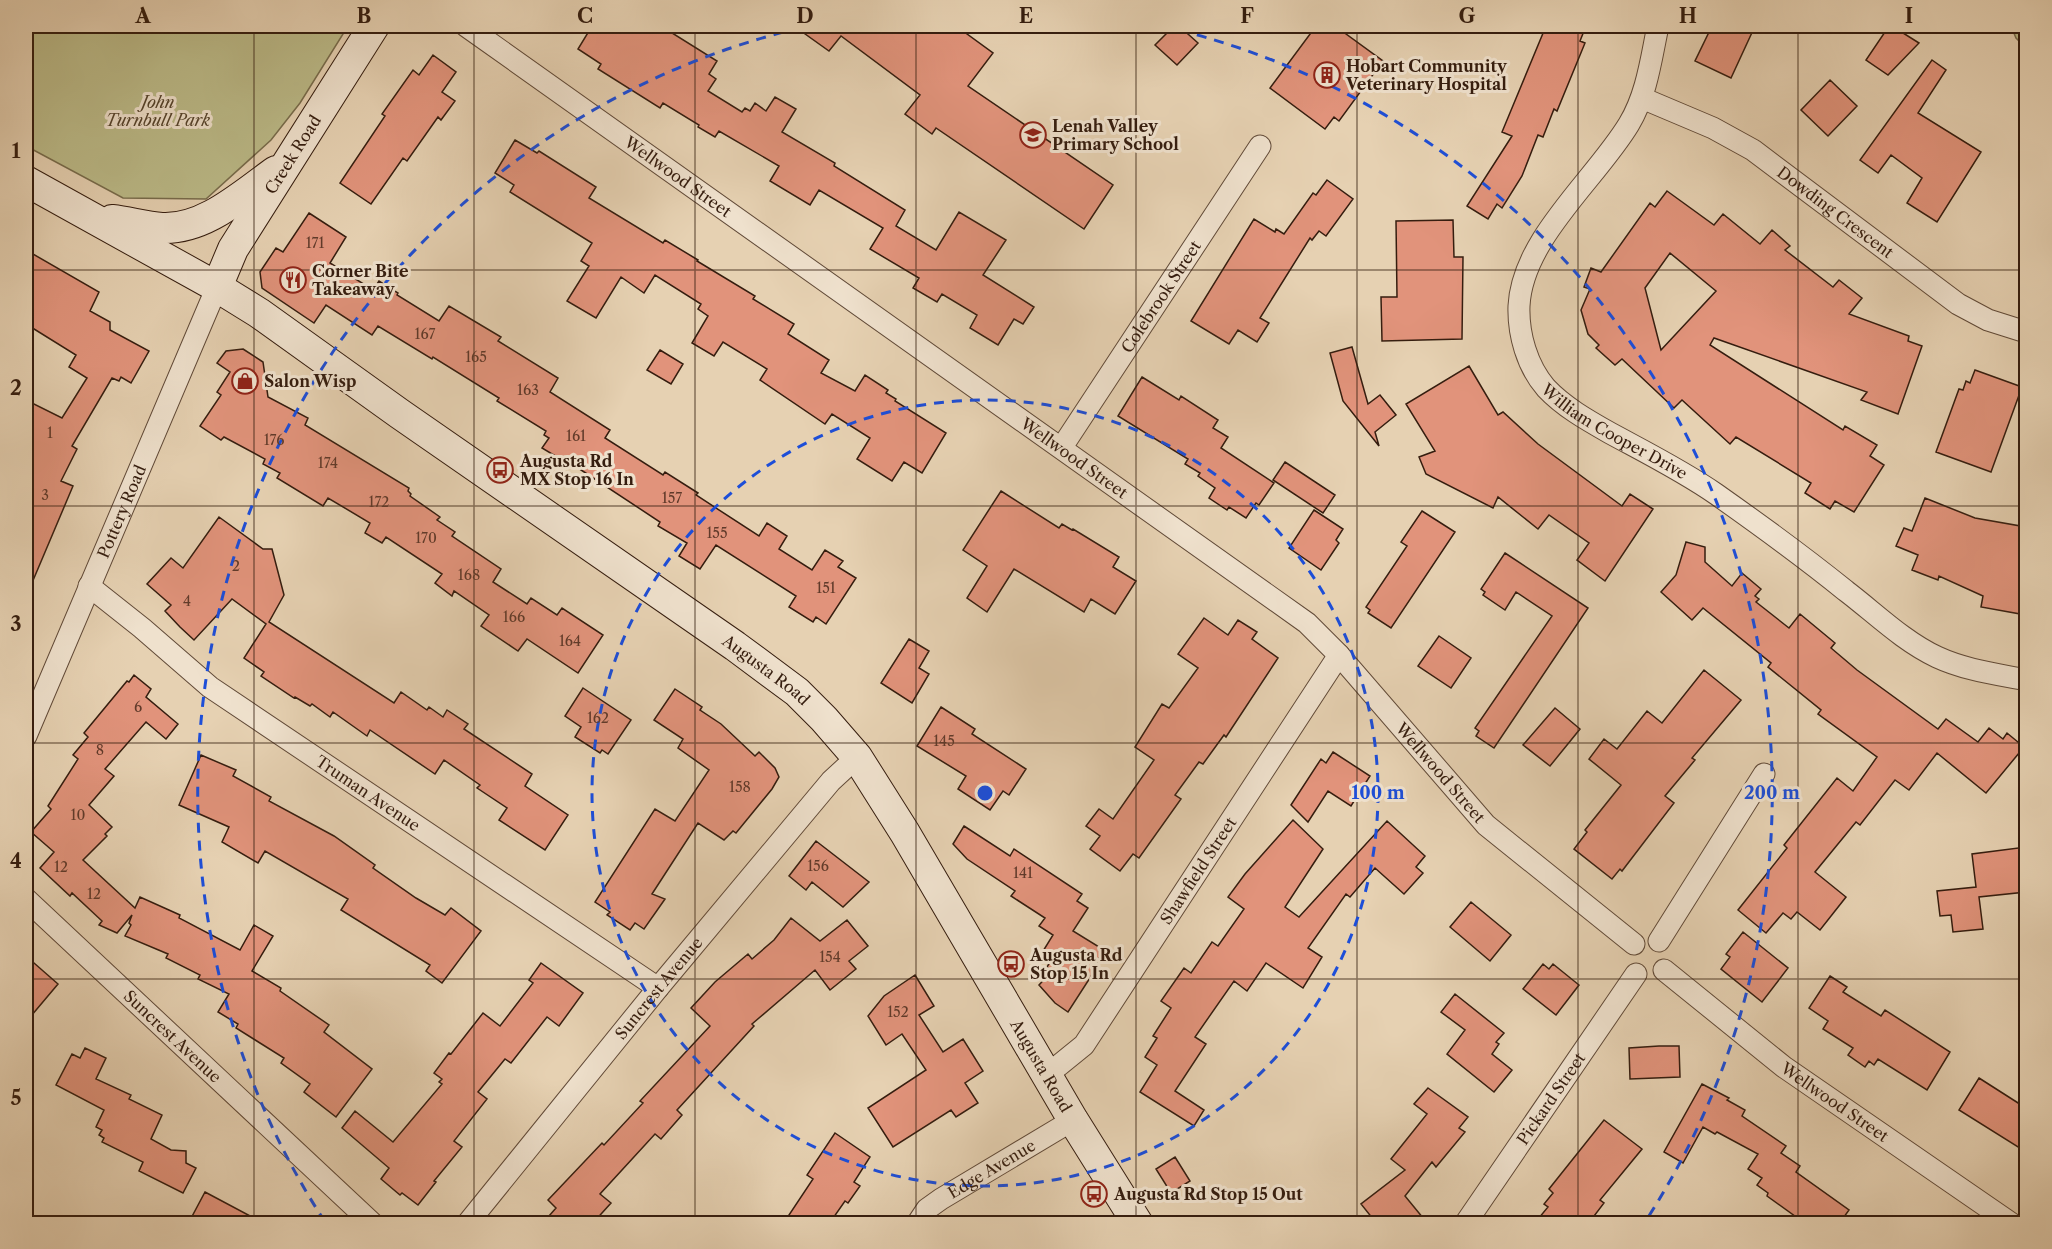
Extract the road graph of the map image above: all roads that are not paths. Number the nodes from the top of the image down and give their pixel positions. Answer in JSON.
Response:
{"nodes":[{"id":1,"x":374,"y":26,"type":"edge"},
{"id":2,"x":466,"y":26,"type":"edge"},
{"id":3,"x":1658,"y":26,"type":"edge"},
{"id":4,"x":1642,"y":98,"type":"junction"},
{"id":5,"x":1260,"y":146,"type":"dead end"},
{"id":6,"x":288,"y":163,"type":"junction"},
{"id":7,"x":26,"y":181,"type":"edge"},
{"id":8,"x":92,"y":216,"type":"junction"},
{"id":9,"x":217,"y":286,"type":"junction"},
{"id":10,"x":2026,"y":332,"type":"edge"},
{"id":11,"x":1062,"y":447,"type":"junction"},
{"id":12,"x":89,"y":586,"type":"junction"},
{"id":13,"x":1339,"y":655,"type":"junction"},
{"id":14,"x":2026,"y":680,"type":"edge"},
{"id":15,"x":26,"y":736,"type":"edge"},
{"id":16,"x":856,"y":757,"type":"junction"},
{"id":17,"x":1764,"y":774,"type":"dead end"},
{"id":18,"x":26,"y":899,"type":"edge"},
{"id":19,"x":1659,"y":941,"type":"junction"},
{"id":20,"x":1634,"y":944,"type":"junction"},
{"id":21,"x":1664,"y":970,"type":"junction"},
{"id":22,"x":1636,"y":974,"type":"junction"},
{"id":23,"x":658,"y":988,"type":"junction"},
{"id":24,"x":1047,"y":1075,"type":"junction"},
{"id":25,"x":1073,"y":1120,"type":"junction"},
{"id":26,"x":373,"y":1224,"type":"edge"},
{"id":27,"x":467,"y":1224,"type":"edge"},
{"id":28,"x":916,"y":1224,"type":"edge"},
{"id":29,"x":1138,"y":1224,"type":"edge"},
{"id":30,"x":1465,"y":1224,"type":"edge"},
{"id":31,"x":2012,"y":1224,"type":"edge"}],
"edges":[{"from":1,"to":6,"type":"main road","name":"Creek Road"},
{"from":2,"to":11,"type":"street","name":"Wellwood Street"},
{"from":3,"to":4,"type":"street","name":"William Cooper Drive"},
{"from":4,"to":10,"type":"street","name":"Dowding Crescent"},
{"from":4,"to":14,"type":"street","name":"William Cooper Drive"},
{"from":5,"to":11,"type":"street","name":"Colebrook Street"},
{"from":6,"to":8,"type":"main road"},
{"from":6,"to":9,"type":"main road","name":"Creek Road"},
{"from":7,"to":8,"type":"main road","name":"Augusta Road"},
{"from":8,"to":9,"type":"main road","name":"Augusta Road"},
{"from":9,"to":12,"type":"street","name":"Pottery Road"},
{"from":9,"to":16,"type":"main road","name":"Augusta Road"},
{"from":11,"to":13,"type":"street","name":"Wellwood Street"},
{"from":12,"to":15,"type":"street","name":"Pottery Road"},
{"from":12,"to":23,"type":"street","name":"Truman Avenue"},
{"from":13,"to":20,"type":"street","name":"Wellwood Street"},
{"from":13,"to":24,"type":"street","name":"Shawfield Street"},
{"from":16,"to":23,"type":"street","name":"Suncrest Avenue"},
{"from":16,"to":24,"type":"main road","name":"Augusta Road"},
{"from":17,"to":19,"type":"street"},
{"from":18,"to":26,"type":"street","name":"Suncrest Avenue"},
{"from":19,"to":20,"type":"street"},
{"from":19,"to":21,"type":"street"},
{"from":20,"to":22,"type":"street"},
{"from":21,"to":22,"type":"street"},
{"from":21,"to":31,"type":"street","name":"Wellwood Street"},
{"from":22,"to":30,"type":"street","name":"Pickard Street"},
{"from":23,"to":27,"type":"street","name":"Suncrest Avenue"},
{"from":24,"to":25,"type":"main road","name":"Augusta Road"},
{"from":25,"to":28,"type":"street","name":"Edge Avenue"},
{"from":25,"to":29,"type":"main road","name":"Augusta Road"}]}
